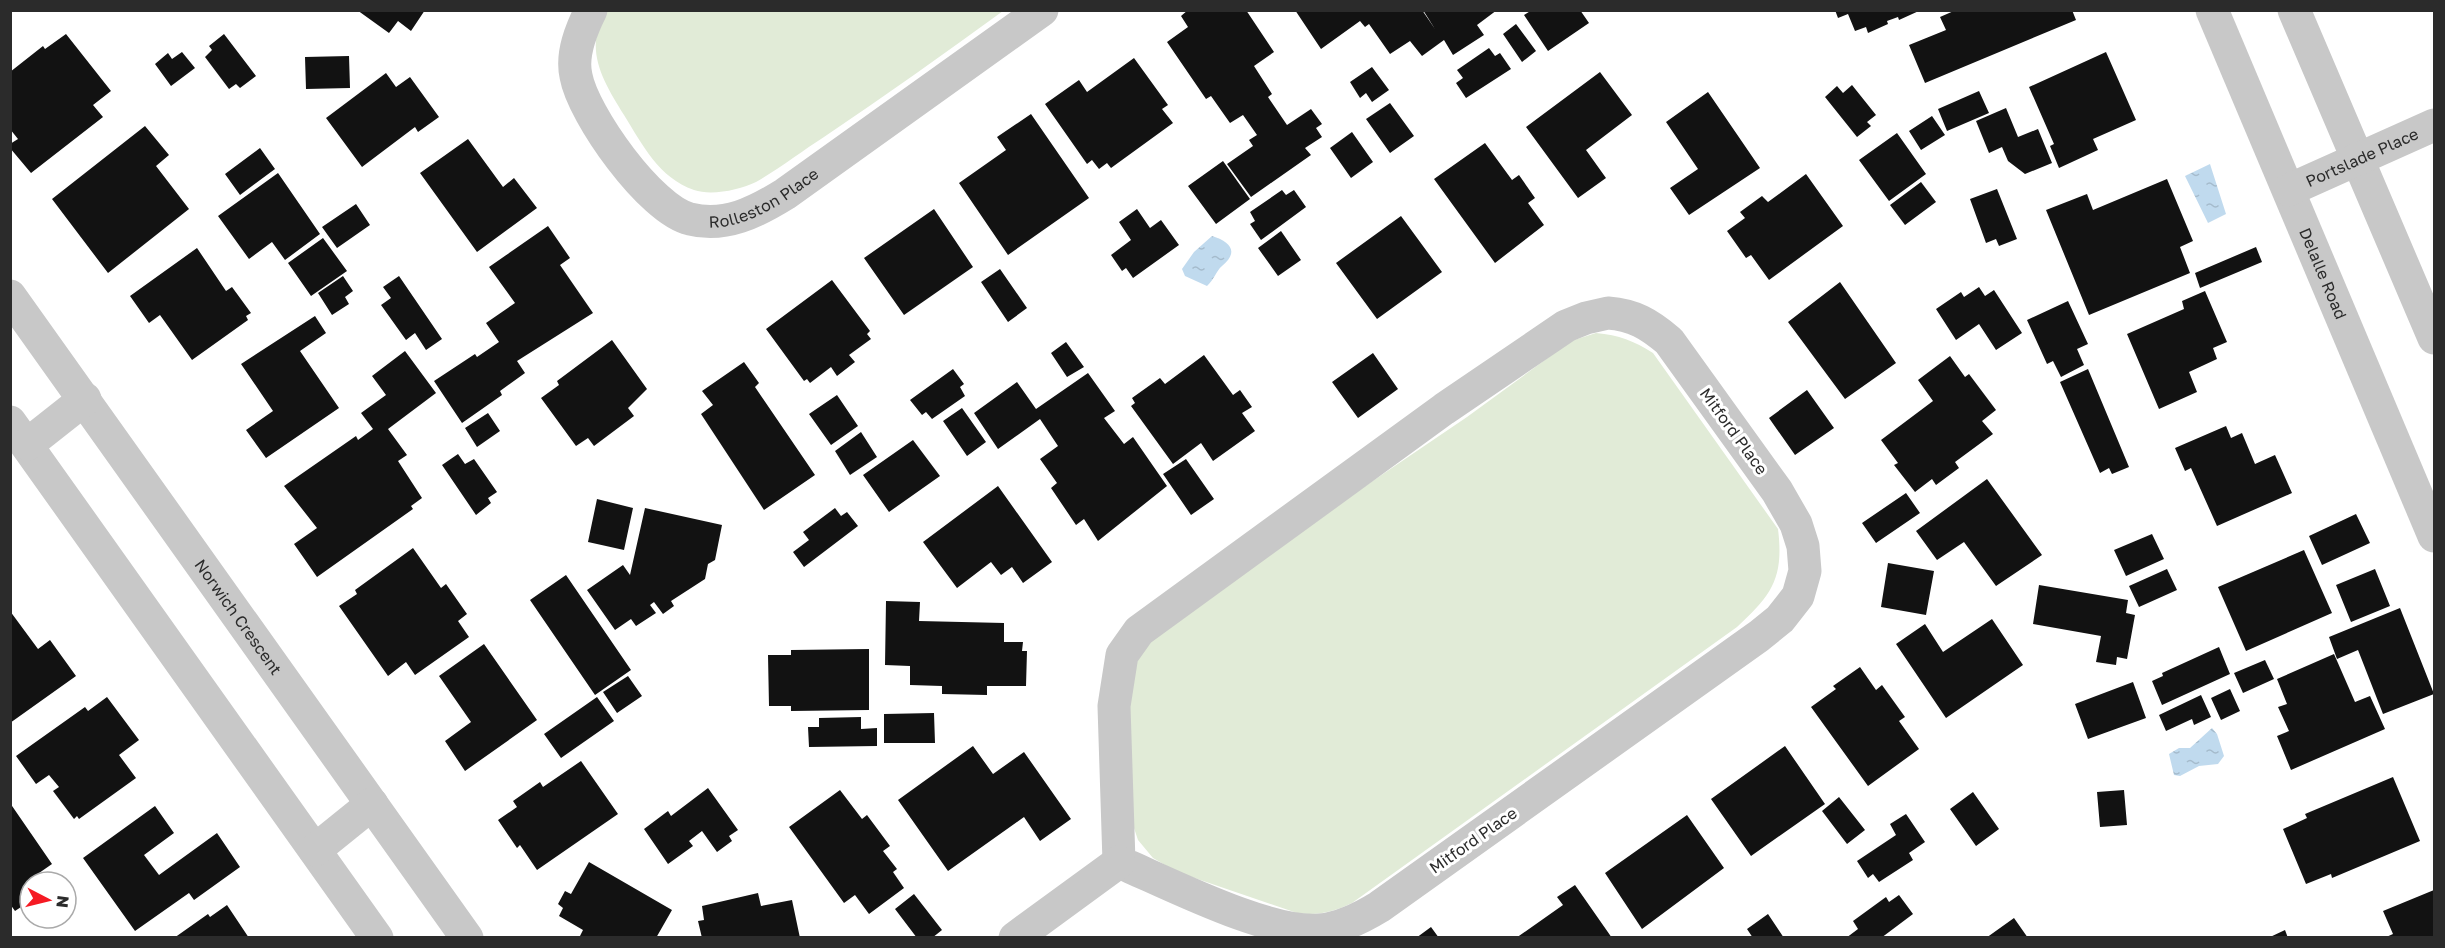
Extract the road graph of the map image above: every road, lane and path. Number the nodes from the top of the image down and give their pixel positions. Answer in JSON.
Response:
{"nodes":[{"id":1,"x":591,"y":10,"type":"edge"},
{"id":2,"x":1042,"y":10,"type":"edge"},
{"id":3,"x":2212,"y":10,"type":"edge"},
{"id":4,"x":2294,"y":10,"type":"edge"},
{"id":5,"x":2434,"y":125,"type":"edge"},
{"id":6,"x":2357,"y":158,"type":"junction"},
{"id":7,"x":2289,"y":190,"type":"junction"},
{"id":8,"x":10,"y":296,"type":"edge"},
{"id":9,"x":2434,"y":339,"type":"edge"},
{"id":10,"x":85,"y":399,"type":"junction"},
{"id":11,"x":19,"y":433,"type":"edge"},
{"id":12,"x":2434,"y":536,"type":"edge"},
{"id":13,"x":372,"y":804,"type":"junction"},
{"id":14,"x":315,"y":850,"type":"junction"},
{"id":15,"x":1119,"y":862,"type":"junction"},
{"id":16,"x":377,"y":938,"type":"edge"},
{"id":17,"x":467,"y":938,"type":"edge"},
{"id":18,"x":1015,"y":938,"type":"edge"}],
"edges":[{"from":1,"to":2,"type":"street","name":"Rolleston Place"},
{"from":3,"to":7,"type":"street","name":"Delalle Road"},
{"from":4,"to":6,"type":"street"},
{"from":5,"to":6,"type":"street","name":"Portslade Place"},
{"from":6,"to":7,"type":"street","name":"Portslade Place"},
{"from":6,"to":9,"type":"street"},
{"from":7,"to":12,"type":"street","name":"Delalle Road"},
{"from":8,"to":10,"type":"street","name":"Norwich Crescent"},
{"from":10,"to":11,"type":"street"},
{"from":10,"to":13,"type":"street","name":"Norwich Crescent"},
{"from":11,"to":14,"type":"street"},
{"from":13,"to":14,"type":"street"},
{"from":13,"to":17,"type":"street","name":"Norwich Crescent"},
{"from":14,"to":16,"type":"street"},
{"from":15,"to":15,"type":"street","name":"Mitford Place"},
{"from":15,"to":18,"type":"street"}]}
